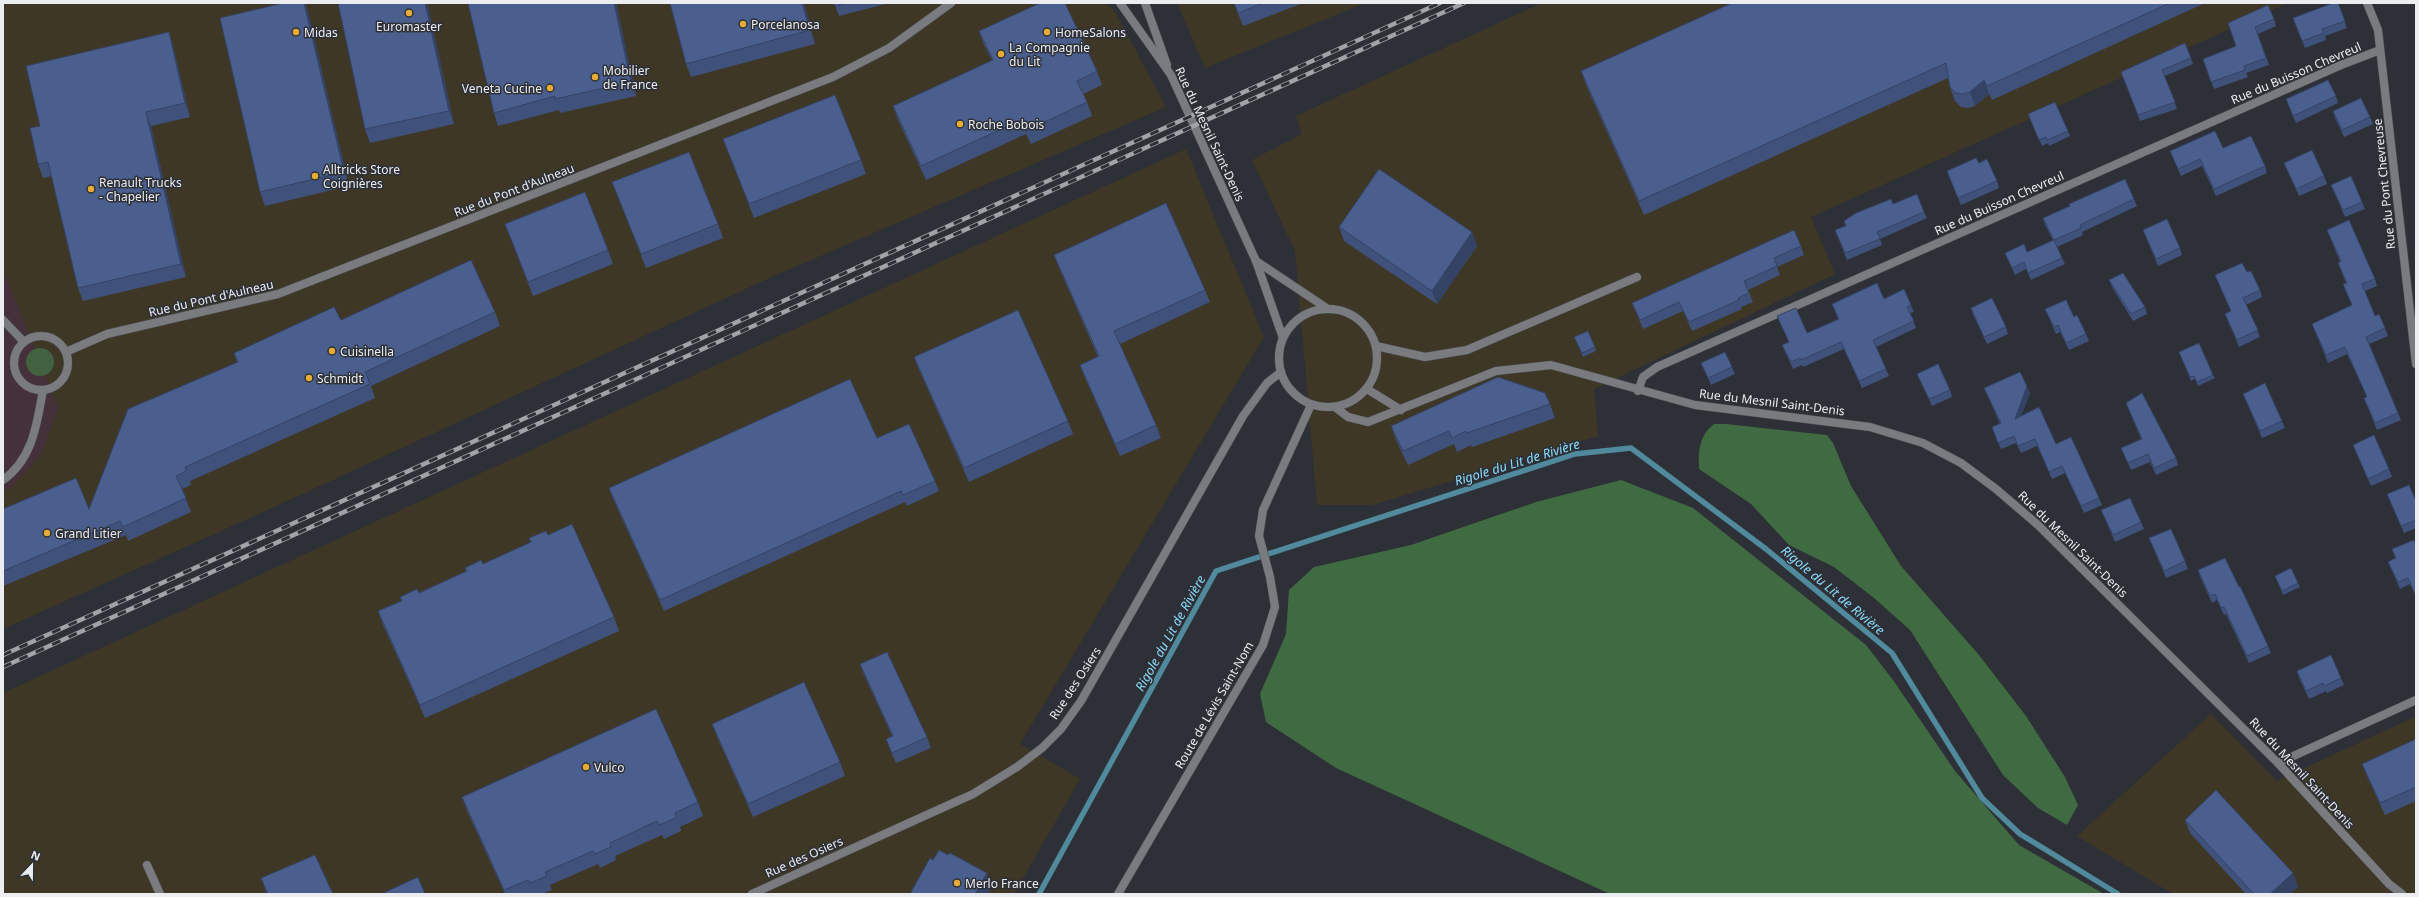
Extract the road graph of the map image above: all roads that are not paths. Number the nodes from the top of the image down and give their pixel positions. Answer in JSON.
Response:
{"nodes":[{"id":1,"x":951,"y":3,"type":"edge"},
{"id":2,"x":1120,"y":3,"type":"edge"},
{"id":3,"x":1145,"y":3,"type":"edge"},
{"id":4,"x":2368,"y":3,"type":"edge"},
{"id":5,"x":2380,"y":50,"type":"junction"},
{"id":6,"x":1171,"y":75,"type":"junction"},
{"id":7,"x":1256,"y":261,"type":"junction"},
{"id":8,"x":1637,"y":277,"type":"dead end"},
{"id":9,"x":1328,"y":309,"type":"junction"},
{"id":10,"x":3,"y":320,"type":"edge"},
{"id":11,"x":1282,"y":338,"type":"junction"},
{"id":12,"x":24,"y":342,"type":"junction"},
{"id":13,"x":1376,"y":346,"type":"junction"},
{"id":14,"x":66,"y":352,"type":"junction"},
{"id":15,"x":2416,"y":364,"type":"edge"},
{"id":16,"x":1281,"y":372,"type":"junction"},
{"id":17,"x":1367,"y":389,"type":"junction"},
{"id":18,"x":43,"y":390,"type":"junction"},
{"id":19,"x":1638,"y":390,"type":"junction"},
{"id":20,"x":1311,"y":405,"type":"junction"},
{"id":21,"x":1335,"y":407,"type":"junction"},
{"id":22,"x":1401,"y":410,"type":"junction"},
{"id":23,"x":3,"y":480,"type":"edge"},
{"id":24,"x":2416,"y":700,"type":"edge"},
{"id":25,"x":2278,"y":763,"type":"junction"},
{"id":26,"x":147,"y":865,"type":"dead end"},
{"id":27,"x":160,"y":894,"type":"edge"},
{"id":28,"x":752,"y":894,"type":"edge"},
{"id":29,"x":1118,"y":894,"type":"edge"},
{"id":30,"x":2402,"y":894,"type":"edge"}],
"edges":[{"from":1,"to":14,"type":"street","name":"Rue du Pont d'Aulneau"},
{"from":2,"to":6,"type":"street","name":"Rue du Mesnil Saint-Denis"},
{"from":3,"to":6,"type":"street"},
{"from":4,"to":5,"type":"street","name":"Rue du Pont Chevreuse"},
{"from":5,"to":15,"type":"street","name":"Rue du Pont Chevreuse"},
{"from":5,"to":19,"type":"street","name":"Rue du Buisson Chevreul"},
{"from":6,"to":7,"type":"street","name":"Rue du Mesnil Saint-Denis"},
{"from":7,"to":9,"type":"street"},
{"from":7,"to":11,"type":"street","name":"Rue du Mesnil Saint-Denis"},
{"from":8,"to":13,"type":"street"},
{"from":9,"to":11,"type":"street"},
{"from":9,"to":13,"type":"street"},
{"from":10,"to":12,"type":"street"},
{"from":11,"to":16,"type":"street"},
{"from":12,"to":14,"type":"street"},
{"from":12,"to":18,"type":"street"},
{"from":13,"to":17,"type":"street"},
{"from":14,"to":18,"type":"street"},
{"from":16,"to":20,"type":"street"},
{"from":16,"to":28,"type":"street","name":"Rue des Osiers"},
{"from":17,"to":21,"type":"street"},
{"from":17,"to":22,"type":"street"},
{"from":18,"to":23,"type":"street"},
{"from":19,"to":22,"type":"street","name":"Rue du Mesnil Saint-Denis"},
{"from":19,"to":25,"type":"street","name":"Rue du Mesnil Saint-Denis"},
{"from":20,"to":21,"type":"street"},
{"from":20,"to":29,"type":"street","name":"Route de Lévis Saint-Nom"},
{"from":21,"to":22,"type":"street","name":"Rue du Mesnil Saint-Denis"},
{"from":24,"to":25,"type":"street"},
{"from":25,"to":30,"type":"street","name":"Rue du Mesnil Saint-Denis"},
{"from":26,"to":27,"type":"street"}]}
